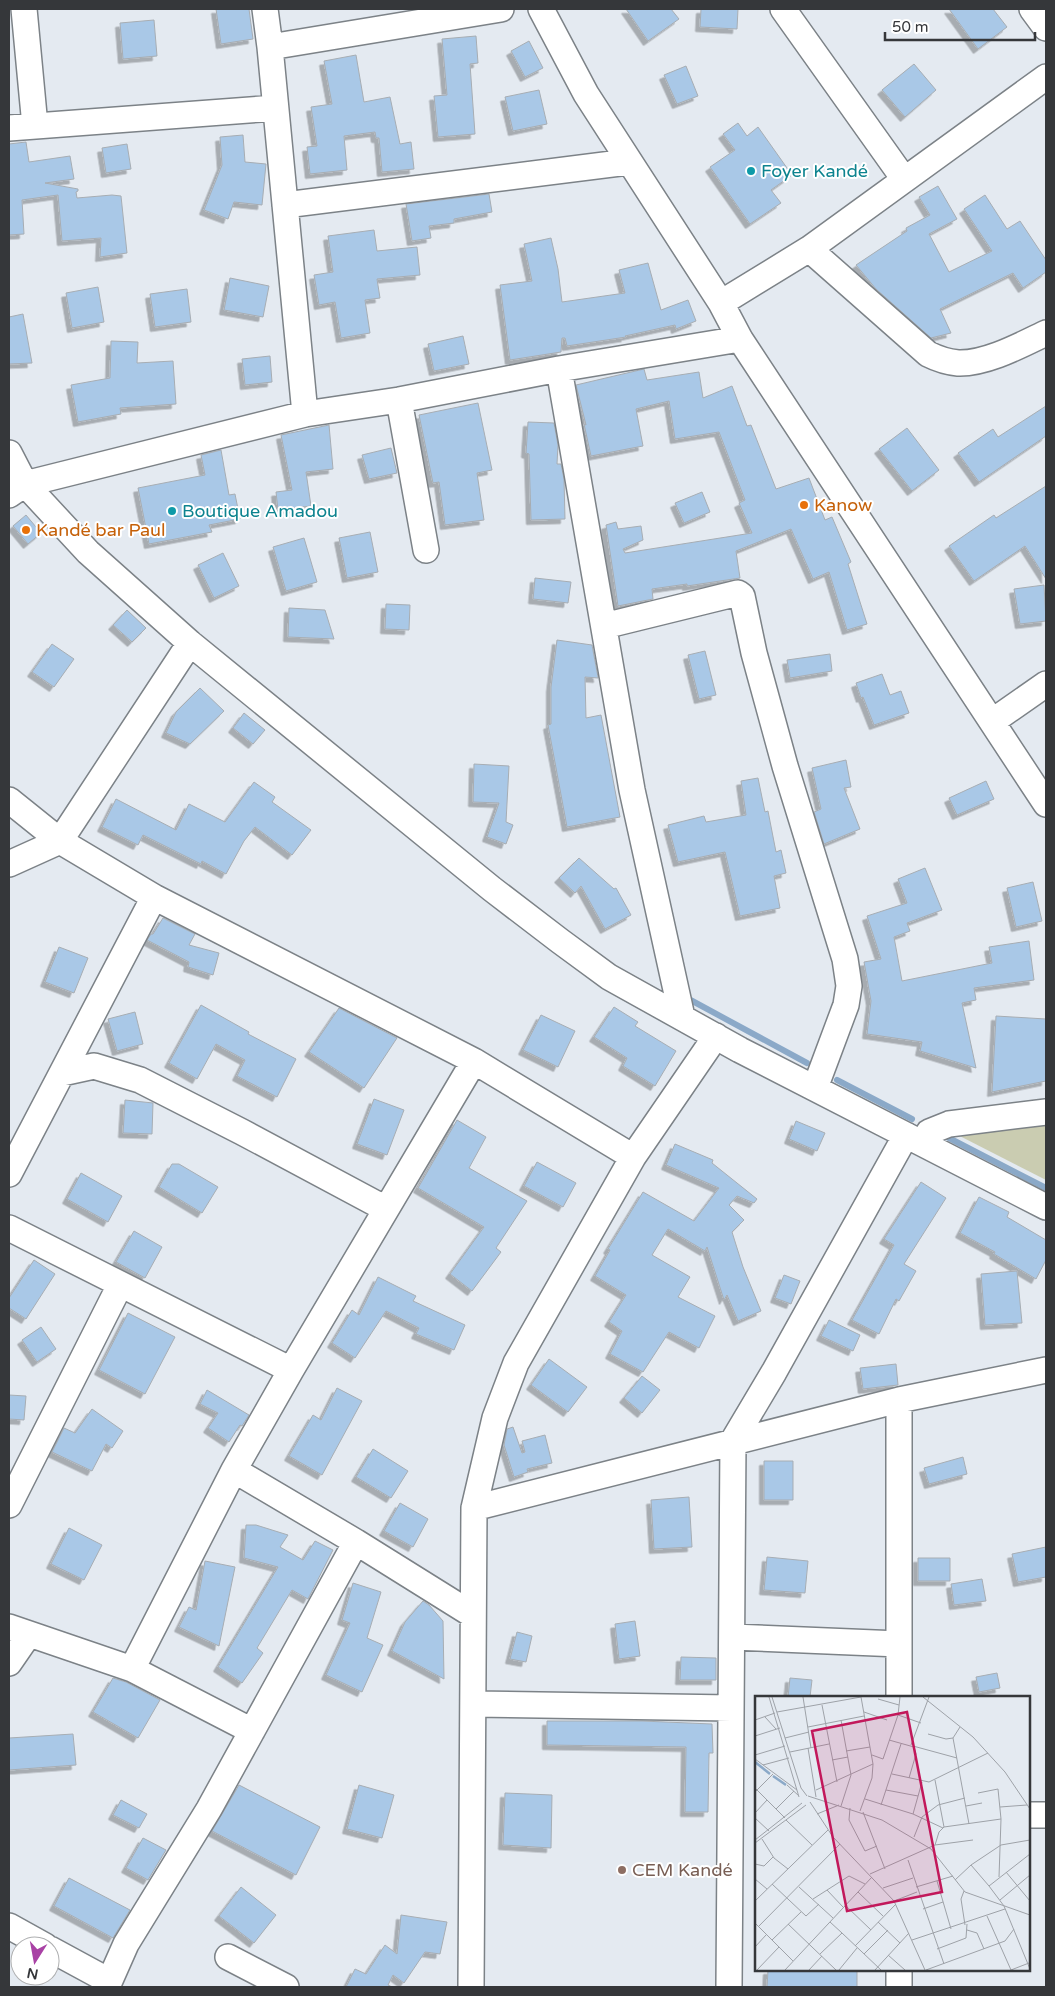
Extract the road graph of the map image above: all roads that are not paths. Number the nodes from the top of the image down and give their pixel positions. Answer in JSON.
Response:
{"nodes":[{"id":1,"x":24,"y":9,"type":"edge"},
{"id":2,"x":265,"y":9,"type":"edge"},
{"id":3,"x":501,"y":9,"type":"edge"},
{"id":4,"x":541,"y":9,"type":"edge"},
{"id":5,"x":783,"y":9,"type":"edge"},
{"id":6,"x":1032,"y":9,"type":"edge"},
{"id":7,"x":1046,"y":28,"type":"edge"},
{"id":8,"x":270,"y":47,"type":"junction"},
{"id":9,"x":1046,"y":77,"type":"edge"},
{"id":10,"x":275,"y":108,"type":"junction"},
{"id":11,"x":35,"y":126,"type":"junction"},
{"id":12,"x":9,"y":128,"type":"edge"},
{"id":13,"x":628,"y":162,"type":"junction"},
{"id":14,"x":904,"y":179,"type":"junction"},
{"id":15,"x":285,"y":205,"type":"junction"},
{"id":16,"x":809,"y":248,"type":"junction"},
{"id":17,"x":722,"y":304,"type":"junction"},
{"id":18,"x":1046,"y":333,"type":"edge"},
{"id":19,"x":740,"y":339,"type":"junction"},
{"id":20,"x":559,"y":369,"type":"junction"},
{"id":21,"x":399,"y":400,"type":"junction"},
{"id":22,"x":305,"y":414,"type":"junction"},
{"id":23,"x":9,"y":453,"type":"edge"},
{"id":24,"x":17,"y":490,"type":"edge"},
{"id":25,"x":426,"y":550,"type":"dead end"},
{"id":26,"x":604,"y":626,"type":"junction"},
{"id":27,"x":190,"y":643,"type":"junction"},
{"id":28,"x":1046,"y":684,"type":"edge"},
{"id":29,"x":993,"y":721,"type":"junction"},
{"id":30,"x":9,"y":800,"type":"edge"},
{"id":31,"x":1046,"y":804,"type":"edge"},
{"id":32,"x":60,"y":841,"type":"junction"},
{"id":33,"x":9,"y":864,"type":"edge"},
{"id":34,"x":154,"y":897,"type":"junction"},
{"id":35,"x":682,"y":1017,"type":"junction"},
{"id":36,"x":716,"y":1036,"type":"junction"},
{"id":37,"x":474,"y":1061,"type":"junction"},
{"id":38,"x":62,"y":1073,"type":"junction"},
{"id":39,"x":815,"y":1088,"type":"junction"},
{"id":40,"x":1046,"y":1112,"type":"edge"},
{"id":41,"x":914,"y":1139,"type":"junction"},
{"id":42,"x":633,"y":1157,"type":"junction"},
{"id":43,"x":9,"y":1174,"type":"edge"},
{"id":44,"x":1046,"y":1207,"type":"edge"},
{"id":45,"x":386,"y":1209,"type":"junction"},
{"id":46,"x":9,"y":1228,"type":"edge"},
{"id":47,"x":120,"y":1285,"type":"junction"},
{"id":48,"x":291,"y":1370,"type":"junction"},
{"id":49,"x":1046,"y":1370,"type":"edge"},
{"id":50,"x":899,"y":1400,"type":"junction"},
{"id":51,"x":733,"y":1441,"type":"junction"},
{"id":52,"x":234,"y":1470,"type":"junction"},
{"id":53,"x":9,"y":1504,"type":"edge"},
{"id":54,"x":474,"y":1508,"type":"junction"},
{"id":55,"x":356,"y":1542,"type":"junction"},
{"id":56,"x":473,"y":1615,"type":"junction"},
{"id":57,"x":19,"y":1631,"type":"edge"},
{"id":58,"x":732,"y":1637,"type":"junction"},
{"id":59,"x":899,"y":1644,"type":"junction"},
{"id":60,"x":9,"y":1663,"type":"edge"},
{"id":61,"x":132,"y":1669,"type":"junction"},
{"id":62,"x":899,"y":1696,"type":"edge"},
{"id":63,"x":473,"y":1704,"type":"junction"},
{"id":64,"x":731,"y":1708,"type":"junction"},
{"id":65,"x":252,"y":1732,"type":"junction"},
{"id":66,"x":1030,"y":1815,"type":"edge"},
{"id":67,"x":1046,"y":1815,"type":"edge"},
{"id":68,"x":9,"y":1926,"type":"edge"},
{"id":69,"x":27,"y":1936,"type":"edge"},
{"id":70,"x":60,"y":1955,"type":"edge"},
{"id":71,"x":228,"y":1957,"type":"dead end"},
{"id":72,"x":899,"y":1971,"type":"edge"},
{"id":73,"x":108,"y":1984,"type":"edge"},
{"id":74,"x":286,"y":1987,"type":"edge"},
{"id":75,"x":471,"y":1987,"type":"edge"},
{"id":76,"x":729,"y":1987,"type":"edge"},
{"id":77,"x":899,"y":1987,"type":"edge"}],
"edges":[{"from":1,"to":11,"type":"street"},
{"from":2,"to":8,"type":"street"},
{"from":3,"to":8,"type":"street"},
{"from":4,"to":13,"type":"street"},
{"from":5,"to":14,"type":"street"},
{"from":6,"to":7,"type":"street"},
{"from":8,"to":10,"type":"street"},
{"from":9,"to":14,"type":"street"},
{"from":10,"to":11,"type":"street"},
{"from":10,"to":15,"type":"street"},
{"from":11,"to":12,"type":"street"},
{"from":13,"to":15,"type":"street"},
{"from":13,"to":17,"type":"street"},
{"from":14,"to":16,"type":"street"},
{"from":15,"to":22,"type":"street"},
{"from":16,"to":17,"type":"street"},
{"from":16,"to":18,"type":"street"},
{"from":17,"to":19,"type":"street"},
{"from":19,"to":20,"type":"street"},
{"from":19,"to":29,"type":"street"},
{"from":20,"to":21,"type":"street"},
{"from":20,"to":26,"type":"street"},
{"from":21,"to":22,"type":"street"},
{"from":21,"to":25,"type":"street"},
{"from":22,"to":24,"type":"street"},
{"from":23,"to":24,"type":"street"},
{"from":24,"to":27,"type":"street"},
{"from":26,"to":35,"type":"street"},
{"from":26,"to":39,"type":"street"},
{"from":27,"to":32,"type":"street"},
{"from":27,"to":35,"type":"street"},
{"from":28,"to":29,"type":"street"},
{"from":29,"to":31,"type":"street"},
{"from":30,"to":32,"type":"street"},
{"from":32,"to":33,"type":"street"},
{"from":32,"to":34,"type":"street"},
{"from":34,"to":37,"type":"street"},
{"from":34,"to":38,"type":"street"},
{"from":35,"to":36,"type":"street"},
{"from":36,"to":39,"type":"street"},
{"from":36,"to":42,"type":"street"},
{"from":37,"to":42,"type":"street"},
{"from":37,"to":45,"type":"street"},
{"from":38,"to":43,"type":"street"},
{"from":38,"to":45,"type":"street"},
{"from":39,"to":41,"type":"street"},
{"from":40,"to":41,"type":"street"},
{"from":41,"to":44,"type":"street"},
{"from":41,"to":51,"type":"street"},
{"from":42,"to":54,"type":"street"},
{"from":45,"to":48,"type":"street"},
{"from":46,"to":47,"type":"street"},
{"from":47,"to":48,"type":"street"},
{"from":47,"to":53,"type":"street"},
{"from":48,"to":52,"type":"street"},
{"from":49,"to":50,"type":"street"},
{"from":50,"to":51,"type":"street"},
{"from":50,"to":59,"type":"street"},
{"from":51,"to":54,"type":"street"},
{"from":51,"to":58,"type":"street"},
{"from":52,"to":55,"type":"street"},
{"from":52,"to":61,"type":"street"},
{"from":54,"to":56,"type":"street"},
{"from":55,"to":56,"type":"street"},
{"from":55,"to":65,"type":"street"},
{"from":56,"to":63,"type":"street"},
{"from":57,"to":60,"type":"street"},
{"from":57,"to":61,"type":"street"},
{"from":58,"to":59,"type":"street"},
{"from":58,"to":64,"type":"street"},
{"from":59,"to":62,"type":"street"},
{"from":61,"to":65,"type":"street"},
{"from":63,"to":64,"type":"street"},
{"from":63,"to":75,"type":"street"},
{"from":64,"to":76,"type":"street"},
{"from":65,"to":73,"type":"street"},
{"from":66,"to":67,"type":"street"},
{"from":68,"to":69,"type":"street"},
{"from":70,"to":73,"type":"street"},
{"from":71,"to":74,"type":"street"},
{"from":72,"to":77,"type":"street"}]}
